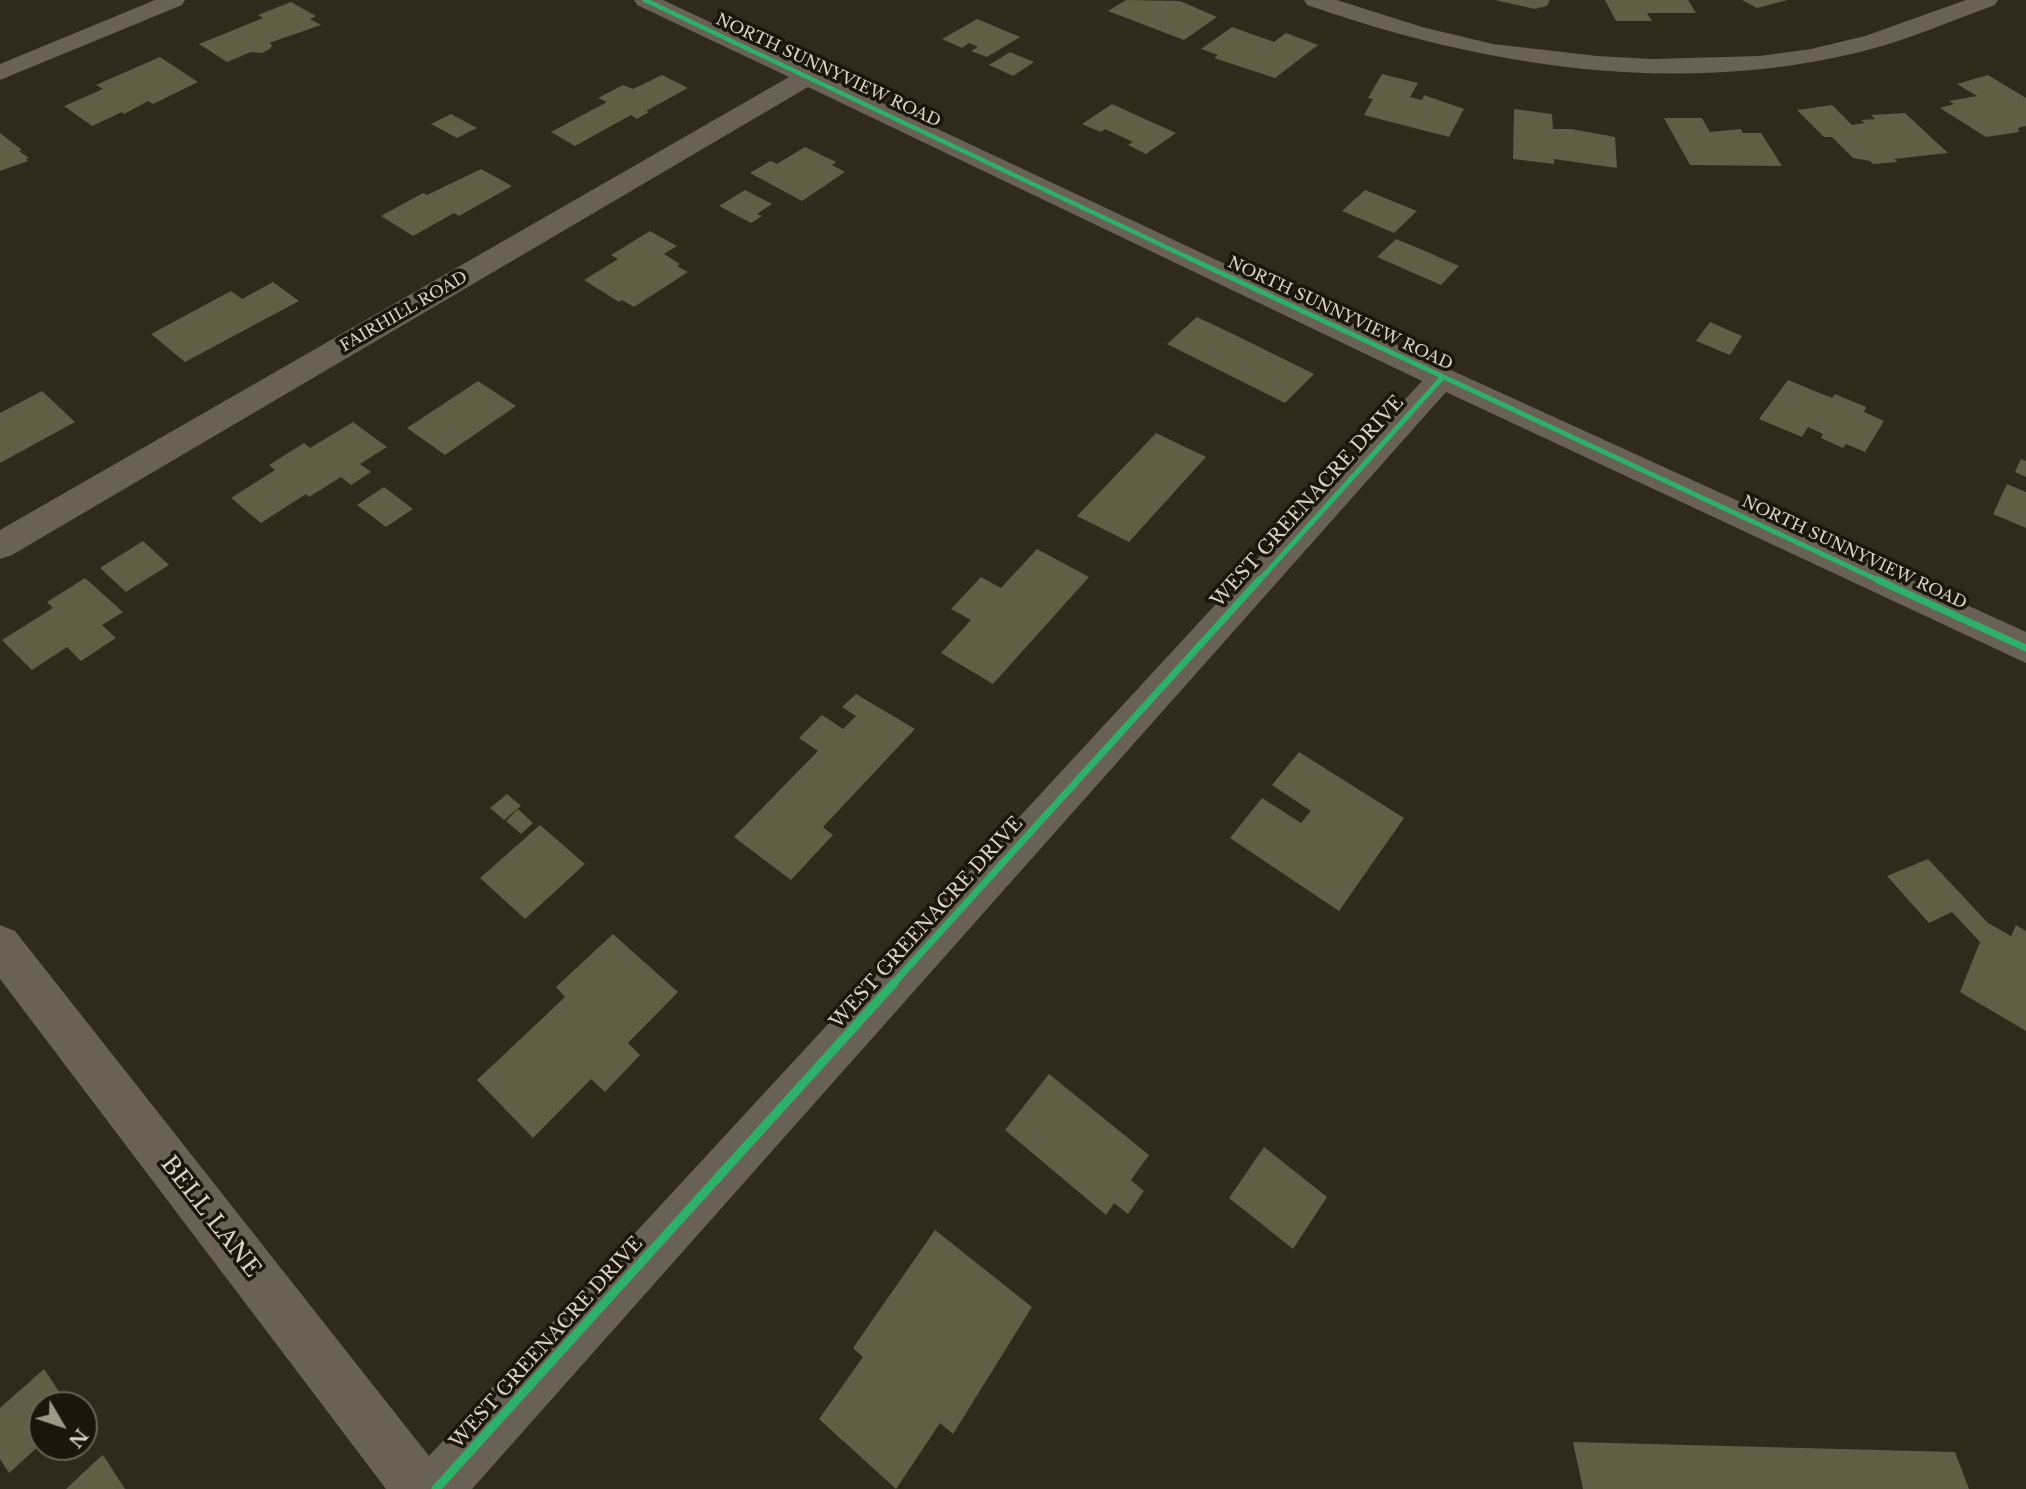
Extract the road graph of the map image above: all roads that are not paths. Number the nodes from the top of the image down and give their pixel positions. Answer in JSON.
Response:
{"nodes":[{"id":1,"x":174,"y":0,"type":"edge"},
{"id":2,"x":645,"y":0,"type":"edge"},
{"id":3,"x":1315,"y":0,"type":"edge"},
{"id":4,"x":1987,"y":0,"type":"edge"},
{"id":5,"x":0,"y":73,"type":"edge"},
{"id":6,"x":807,"y":77,"type":"junction"},
{"id":7,"x":1442,"y":377,"type":"junction"},
{"id":8,"x":0,"y":546,"type":"edge"},
{"id":9,"x":2026,"y":648,"type":"edge"},
{"id":10,"x":0,"y":945,"type":"edge"},
{"id":11,"x":420,"y":1489,"type":"edge"},
{"id":12,"x":436,"y":1489,"type":"edge"}],
"edges":[{"from":1,"to":5,"type":"street"},
{"from":2,"to":6,"type":"street","name":"NORTH SUNNYVIEW ROAD"},
{"from":3,"to":4,"type":"street"},
{"from":6,"to":7,"type":"street","name":"NORTH SUNNYVIEW ROAD"},
{"from":6,"to":8,"type":"street","name":"FAIRHILL ROAD"},
{"from":7,"to":9,"type":"street","name":"NORTH SUNNYVIEW ROAD"},
{"from":7,"to":12,"type":"street","name":"WEST GREENACRE DRIVE"},
{"from":10,"to":11,"type":"street","name":"BELL LANE"}]}
